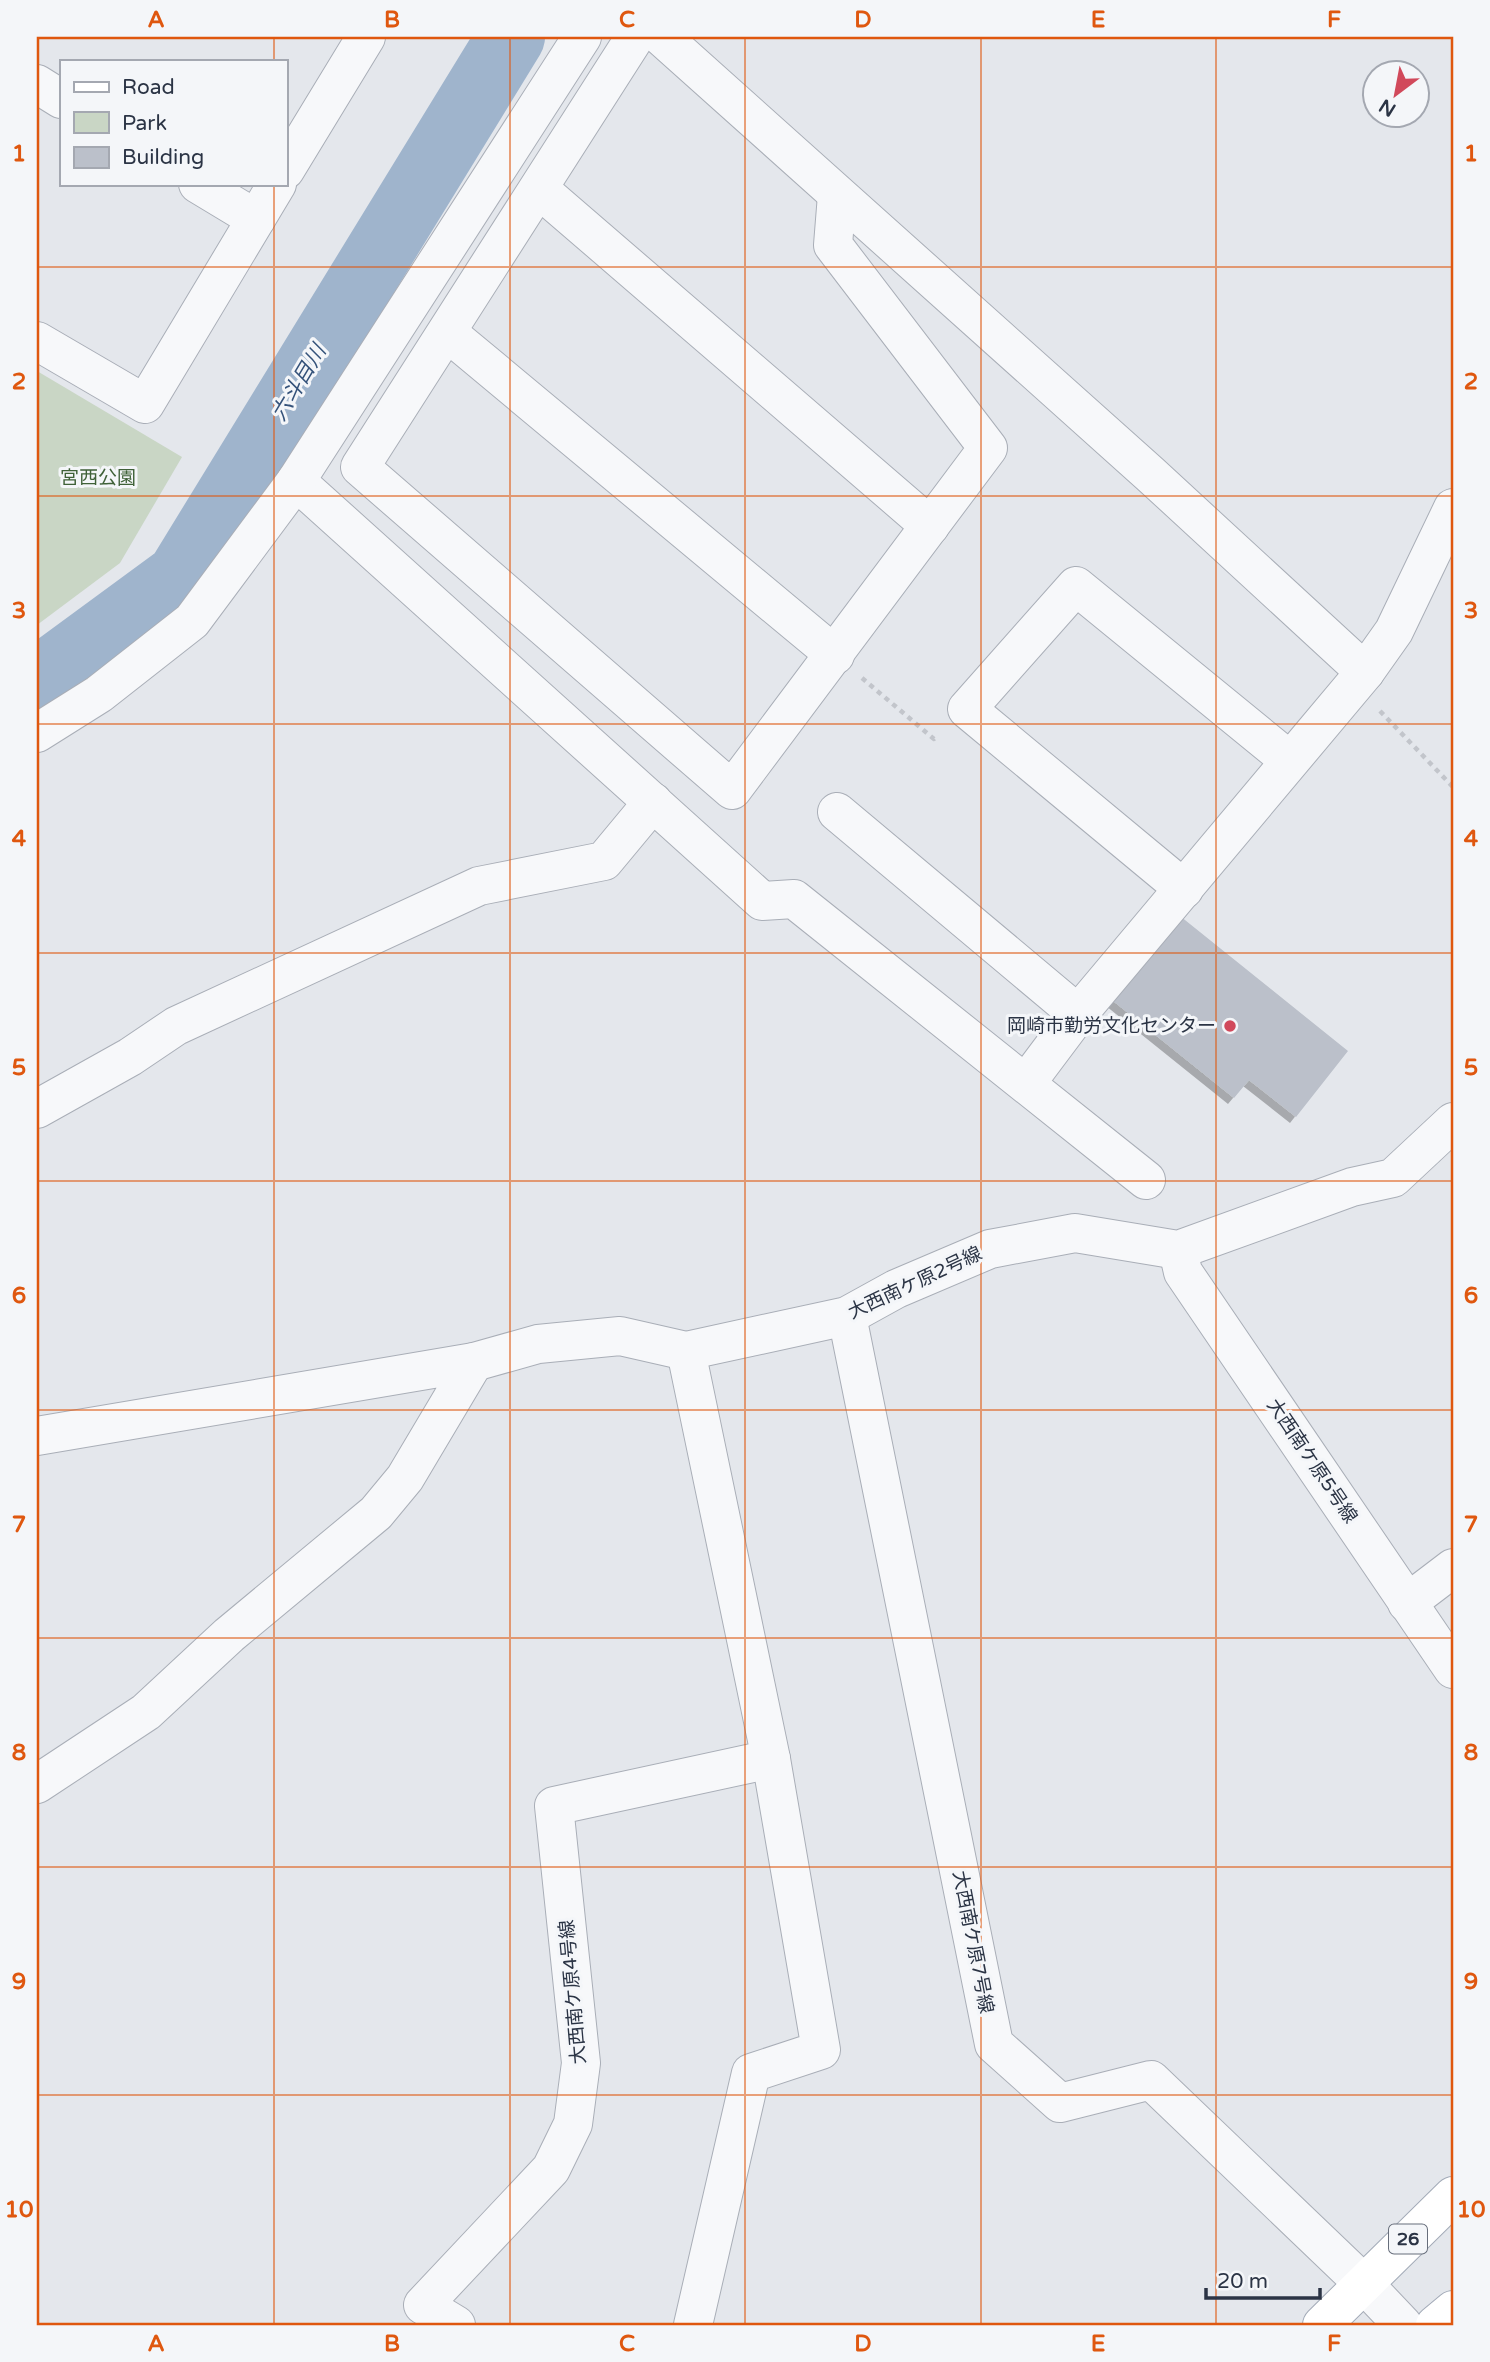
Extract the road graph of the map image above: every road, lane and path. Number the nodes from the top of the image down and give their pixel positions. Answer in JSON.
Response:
{"nodes":[{"id":1,"x":366,"y":37,"type":"edge"},
{"id":2,"x":582,"y":37,"type":"edge"},
{"id":3,"x":635,"y":37,"type":"edge"},
{"id":4,"x":662,"y":37,"type":"edge"},
{"id":5,"x":37,"y":84,"type":"edge"},
{"id":6,"x":60,"y":98,"type":"edge"},
{"id":7,"x":287,"y":167,"type":"edge"},
{"id":8,"x":201,"y":186,"type":"edge"},
{"id":9,"x":276,"y":186,"type":"edge"},
{"id":10,"x":539,"y":189,"type":"junction"},
{"id":11,"x":837,"y":195,"type":"junction"},
{"id":12,"x":256,"y":219,"type":"junction"},
{"id":13,"x":448,"y":333,"type":"junction"},
{"id":14,"x":37,"y":341,"type":"edge"},
{"id":15,"x":296,"y":481,"type":"junction"},
{"id":16,"x":1453,"y":508,"type":"edge"},
{"id":17,"x":930,"y":526,"type":"junction"},
{"id":18,"x":835,"y":655,"type":"junction"},
{"id":19,"x":1365,"y":672,"type":"junction"},
{"id":20,"x":37,"y":733,"type":"edge"},
{"id":21,"x":934,"y":738,"type":"dead end"},
{"id":22,"x":1289,"y":760,"type":"junction"},
{"id":23,"x":1453,"y":787,"type":"edge"},
{"id":24,"x":653,"y":803,"type":"junction"},
{"id":25,"x":836,"y":812,"type":"dead end"},
{"id":26,"x":1184,"y":889,"type":"junction"},
{"id":27,"x":1078,"y":1014,"type":"junction"},
{"id":28,"x":1027,"y":1082,"type":"junction"},
{"id":29,"x":37,"y":1109,"type":"edge"},
{"id":30,"x":1453,"y":1122,"type":"edge"},
{"id":31,"x":1146,"y":1180,"type":"dead end"},
{"id":32,"x":1178,"y":1250,"type":"junction"},
{"id":33,"x":847,"y":1316,"type":"junction"},
{"id":34,"x":685,"y":1351,"type":"junction"},
{"id":35,"x":474,"y":1362,"type":"junction"},
{"id":36,"x":37,"y":1436,"type":"edge"},
{"id":37,"x":1453,"y":1568,"type":"edge"},
{"id":38,"x":1407,"y":1603,"type":"junction"},
{"id":39,"x":1453,"y":1669,"type":"edge"},
{"id":40,"x":771,"y":1759,"type":"junction"},
{"id":41,"x":37,"y":1784,"type":"edge"},
{"id":42,"x":1453,"y":2196,"type":"edge"},
{"id":43,"x":1364,"y":2284,"type":"junction"},
{"id":44,"x":1453,"y":2310,"type":"edge"},
{"id":45,"x":456,"y":2325,"type":"edge"},
{"id":46,"x":693,"y":2325,"type":"edge"},
{"id":47,"x":1322,"y":2325,"type":"edge"},
{"id":48,"x":1402,"y":2325,"type":"edge"},
{"id":49,"x":1435,"y":2325,"type":"edge"}],
"edges":[{"from":1,"to":7,"type":"street"},
{"from":2,"to":15,"type":"street"},
{"from":3,"to":10,"type":"street"},
{"from":4,"to":11,"type":"street"},
{"from":5,"to":6,"type":"street"},
{"from":8,"to":12,"type":"street"},
{"from":9,"to":12,"type":"street"},
{"from":10,"to":13,"type":"street"},
{"from":10,"to":17,"type":"street"},
{"from":11,"to":17,"type":"street"},
{"from":11,"to":19,"type":"street"},
{"from":12,"to":14,"type":"street"},
{"from":13,"to":18,"type":"street"},
{"from":13,"to":18,"type":"street"},
{"from":15,"to":20,"type":"street"},
{"from":15,"to":24,"type":"street"},
{"from":16,"to":19,"type":"street"},
{"from":17,"to":18,"type":"street"},
{"from":18,"to":21,"type":"path"},
{"from":19,"to":22,"type":"street"},
{"from":19,"to":23,"type":"path"},
{"from":22,"to":26,"type":"street"},
{"from":22,"to":26,"type":"street"},
{"from":24,"to":28,"type":"street"},
{"from":24,"to":29,"type":"street"},
{"from":25,"to":27,"type":"street"},
{"from":26,"to":27,"type":"street"},
{"from":27,"to":28,"type":"street"},
{"from":28,"to":31,"type":"street"},
{"from":30,"to":32,"type":"street","name":"大西南ケ原2号線"},
{"from":32,"to":33,"type":"street","name":"大西南ケ原2号線"},
{"from":32,"to":38,"type":"street","name":"大西南ケ原5号線"},
{"from":33,"to":34,"type":"street","name":"大西南ケ原2号線"},
{"from":33,"to":43,"type":"street","name":"大西南ケ原7号線"},
{"from":34,"to":35,"type":"street","name":"大西南ケ原2号線"},
{"from":34,"to":40,"type":"street"},
{"from":35,"to":36,"type":"street","name":"大西南ケ原2号線"},
{"from":35,"to":41,"type":"street"},
{"from":37,"to":38,"type":"street"},
{"from":38,"to":39,"type":"street","name":"大西南ケ原5号線"},
{"from":40,"to":45,"type":"street","name":"大西南ケ原4号線"},
{"from":40,"to":46,"type":"street"},
{"from":42,"to":43,"type":"main road","number":"26"},
{"from":43,"to":47,"type":"main road","number":"26"},
{"from":43,"to":48,"type":"street","name":"大西南ケ原7号線"},
{"from":44,"to":49,"type":"main road"}]}
